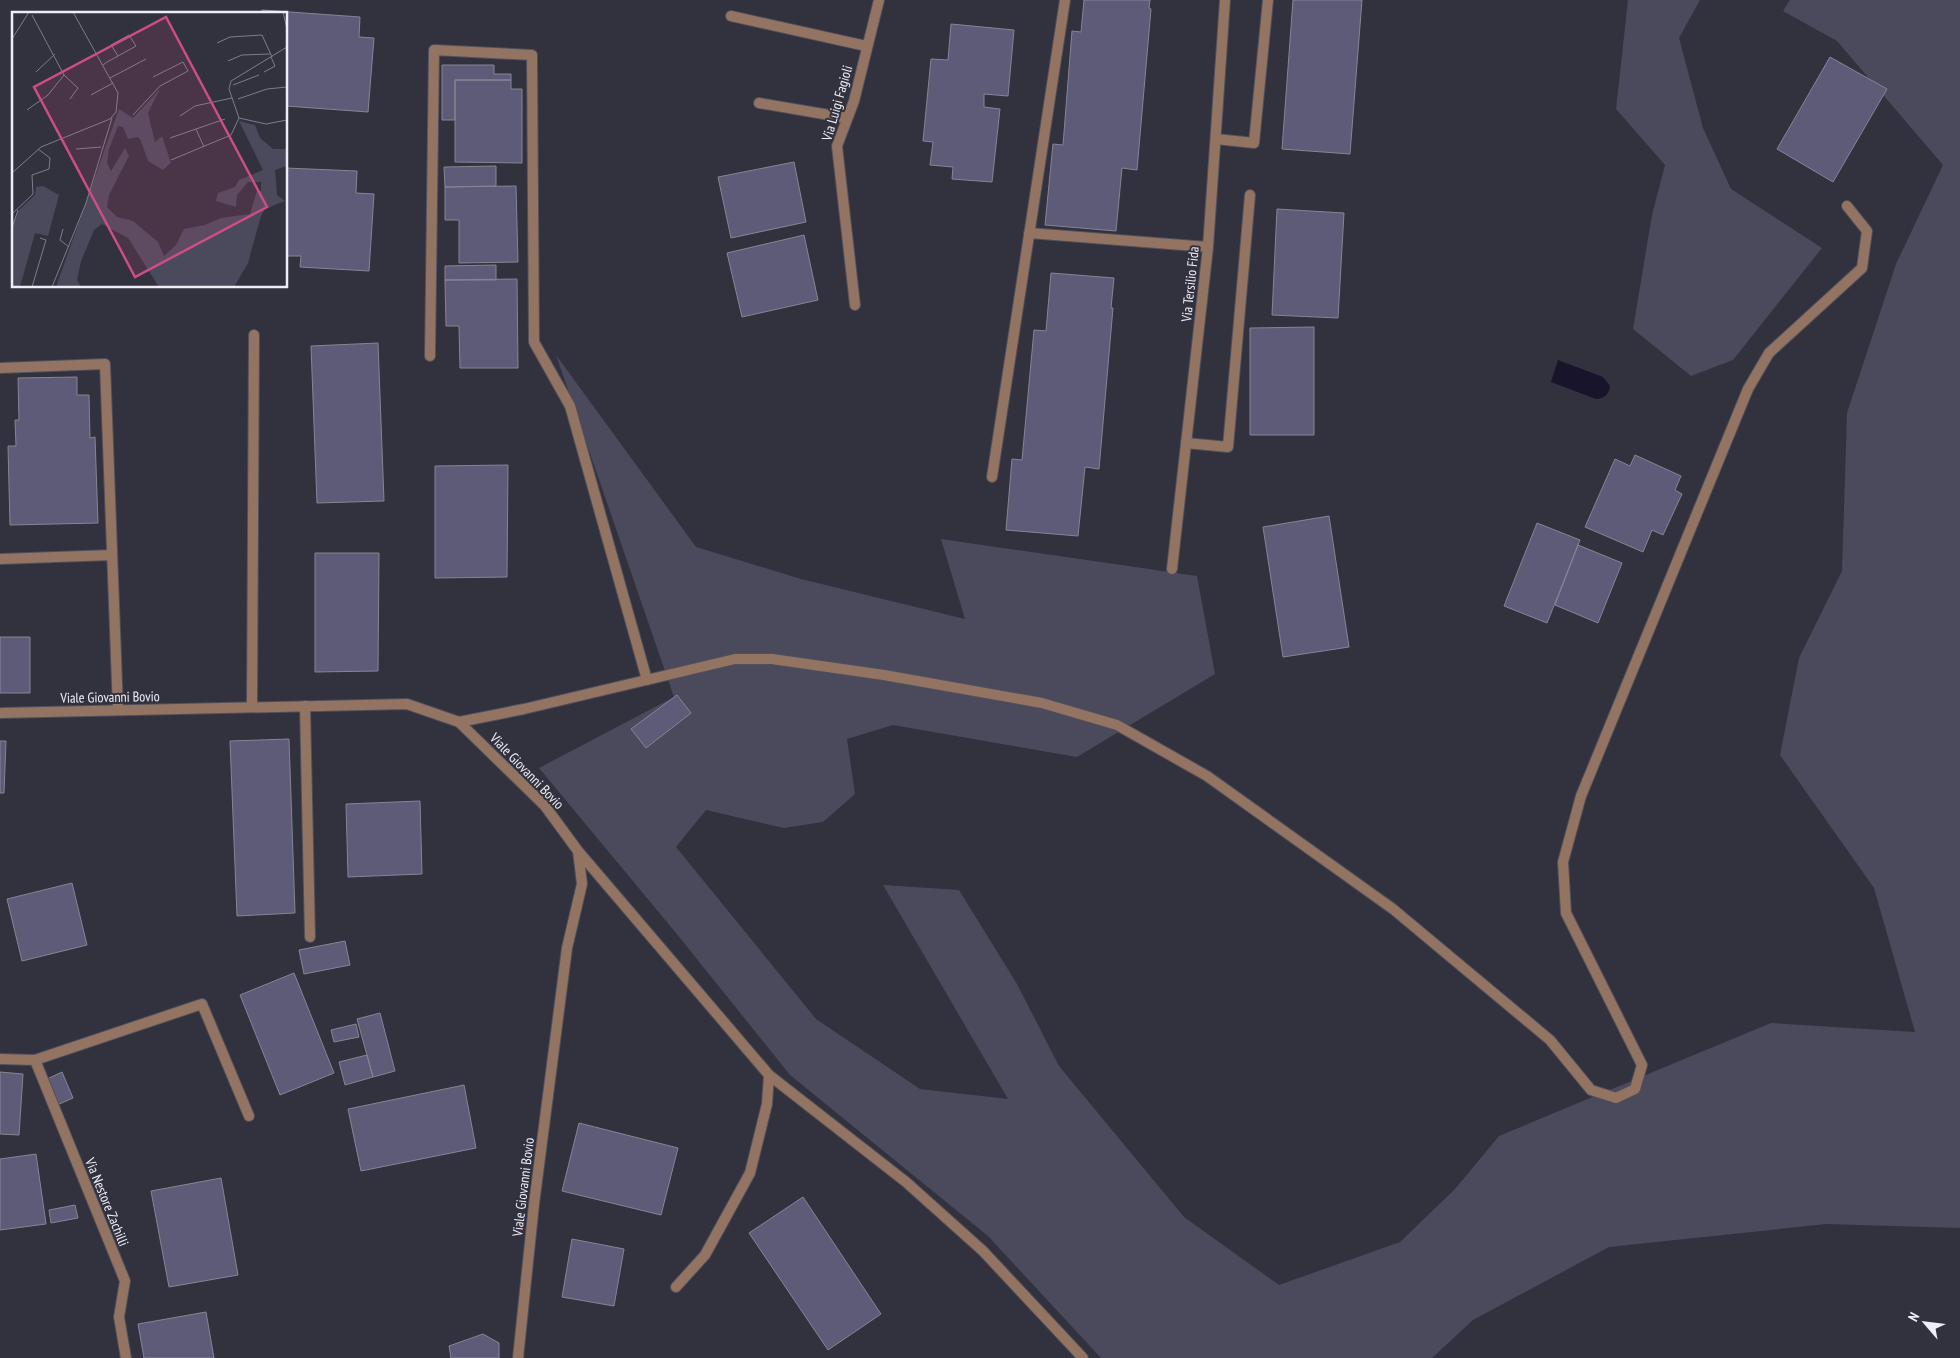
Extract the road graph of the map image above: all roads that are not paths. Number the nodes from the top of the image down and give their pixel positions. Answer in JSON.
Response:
{"nodes":[{"id":1,"x":879,"y":0,"type":"edge"},
{"id":2,"x":1065,"y":0,"type":"edge"},
{"id":3,"x":1225,"y":0,"type":"edge"},
{"id":4,"x":1268,"y":0,"type":"edge"},
{"id":5,"x":731,"y":16,"type":"dead end"},
{"id":6,"x":866,"y":46,"type":"junction"},
{"id":7,"x":759,"y":103,"type":"dead end"},
{"id":8,"x":847,"y":118,"type":"junction"},
{"id":9,"x":1216,"y":139,"type":"junction"},
{"id":10,"x":1250,"y":195,"type":"dead end"},
{"id":11,"x":1847,"y":206,"type":"dead end"},
{"id":12,"x":1029,"y":233,"type":"junction"},
{"id":13,"x":1208,"y":247,"type":"junction"},
{"id":14,"x":855,"y":305,"type":"dead end"},
{"id":15,"x":254,"y":335,"type":"dead end"},
{"id":16,"x":430,"y":356,"type":"dead end"},
{"id":17,"x":0,"y":368,"type":"edge"},
{"id":18,"x":1186,"y":443,"type":"junction"},
{"id":19,"x":992,"y":477,"type":"dead end"},
{"id":20,"x":112,"y":555,"type":"junction"},
{"id":21,"x":0,"y":559,"type":"edge"},
{"id":22,"x":1172,"y":569,"type":"dead end"},
{"id":23,"x":647,"y":680,"type":"junction"},
{"id":24,"x":305,"y":706,"type":"junction"},
{"id":25,"x":252,"y":707,"type":"junction"},
{"id":26,"x":118,"y":710,"type":"junction"},
{"id":27,"x":0,"y":713,"type":"edge"},
{"id":28,"x":459,"y":722,"type":"junction"},
{"id":29,"x":578,"y":851,"type":"junction"},
{"id":30,"x":310,"y":937,"type":"dead end"},
{"id":31,"x":0,"y":1059,"type":"edge"},
{"id":32,"x":35,"y":1060,"type":"junction"},
{"id":33,"x":769,"y":1075,"type":"junction"},
{"id":34,"x":249,"y":1116,"type":"dead end"},
{"id":35,"x":676,"y":1287,"type":"dead end"},
{"id":36,"x":126,"y":1358,"type":"edge"},
{"id":37,"x":518,"y":1358,"type":"edge"},
{"id":38,"x":1083,"y":1358,"type":"edge"}],
"edges":[{"from":1,"to":6,"type":"street","name":"Via Luigi Fagioli"},
{"from":2,"to":12,"type":"street"},
{"from":3,"to":9,"type":"street","name":"Via Tersilio Fida"},
{"from":4,"to":9,"type":"street"},
{"from":5,"to":6,"type":"street"},
{"from":6,"to":8,"type":"street","name":"Via Luigi Fagioli"},
{"from":7,"to":8,"type":"street"},
{"from":8,"to":14,"type":"street","name":"Via Luigi Fagioli"},
{"from":9,"to":13,"type":"street","name":"Via Tersilio Fida"},
{"from":10,"to":18,"type":"street"},
{"from":11,"to":23,"type":"street"},
{"from":12,"to":13,"type":"street"},
{"from":12,"to":19,"type":"street"},
{"from":13,"to":18,"type":"street","name":"Via Tersilio Fida"},
{"from":15,"to":25,"type":"street"},
{"from":16,"to":23,"type":"street"},
{"from":17,"to":20,"type":"street"},
{"from":18,"to":22,"type":"street","name":"Via Tersilio Fida"},
{"from":20,"to":21,"type":"street"},
{"from":20,"to":26,"type":"street"},
{"from":23,"to":28,"type":"street"},
{"from":24,"to":25,"type":"street","name":"Viale Giovanni Bovio"},
{"from":24,"to":28,"type":"street","name":"Viale Giovanni Bovio"},
{"from":24,"to":30,"type":"street"},
{"from":25,"to":26,"type":"street","name":"Viale Giovanni Bovio"},
{"from":26,"to":27,"type":"street","name":"Viale Giovanni Bovio"},
{"from":28,"to":29,"type":"street","name":"Viale Giovanni Bovio"},
{"from":29,"to":33,"type":"street"},
{"from":29,"to":37,"type":"street","name":"Viale Giovanni Bovio"},
{"from":31,"to":32,"type":"street"},
{"from":32,"to":34,"type":"street"},
{"from":32,"to":36,"type":"street","name":"Via Nestore Zachilli"},
{"from":33,"to":35,"type":"street"},
{"from":33,"to":38,"type":"street"}]}
